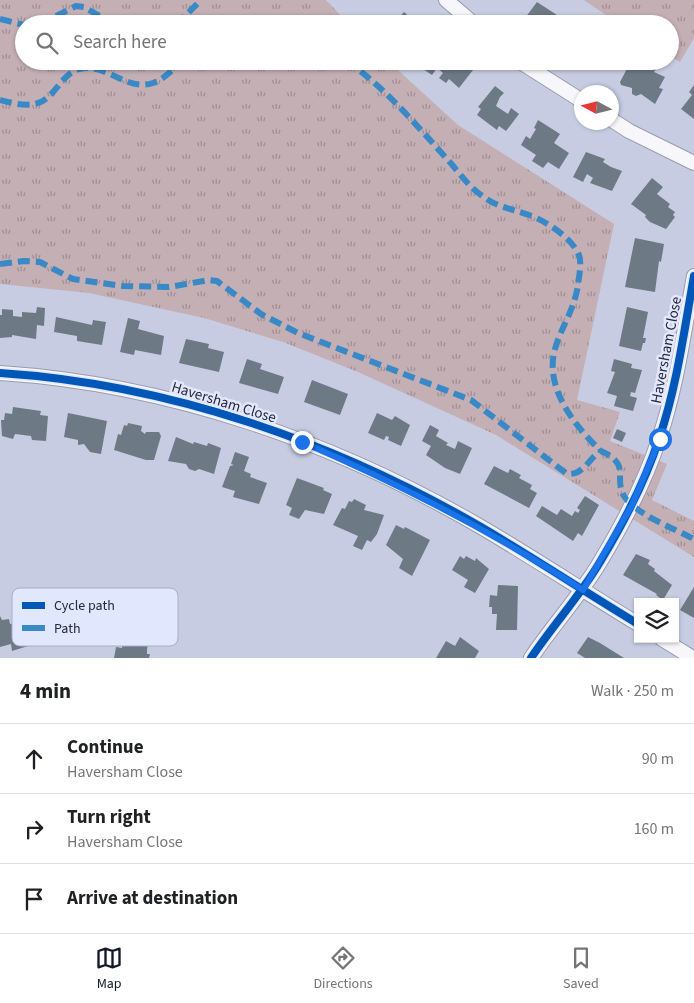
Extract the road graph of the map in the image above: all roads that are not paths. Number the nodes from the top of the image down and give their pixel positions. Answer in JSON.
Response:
{"nodes":[{"id":1,"x":446,"y":0,"type":"edge"},
{"id":2,"x":464,"y":15,"type":"edge"},
{"id":3,"x":532,"y":70,"type":"edge"},
{"id":4,"x":574,"y":96,"type":"edge"},
{"id":5,"x":619,"y":125,"type":"edge"},
{"id":6,"x":694,"y":163,"type":"edge"},
{"id":7,"x":694,"y":276,"type":"edge"},
{"id":8,"x":0,"y":373,"type":"edge"},
{"id":9,"x":583,"y":590,"type":"junction"},
{"id":10,"x":634,"y":622,"type":"edge"},
{"id":11,"x":669,"y":643,"type":"edge"},
{"id":12,"x":531,"y":658,"type":"edge"},
{"id":13,"x":693,"y":658,"type":"edge"}],
"edges":[{"from":1,"to":2,"type":"street"},
{"from":3,"to":4,"type":"street"},
{"from":5,"to":6,"type":"street"},
{"from":7,"to":9,"type":"street","name":"Haversham Close"},
{"from":8,"to":9,"type":"street","name":"Haversham Close"},
{"from":9,"to":10,"type":"street"},
{"from":9,"to":12,"type":"street","name":"Haversham Close"},
{"from":11,"to":13,"type":"street"}]}
